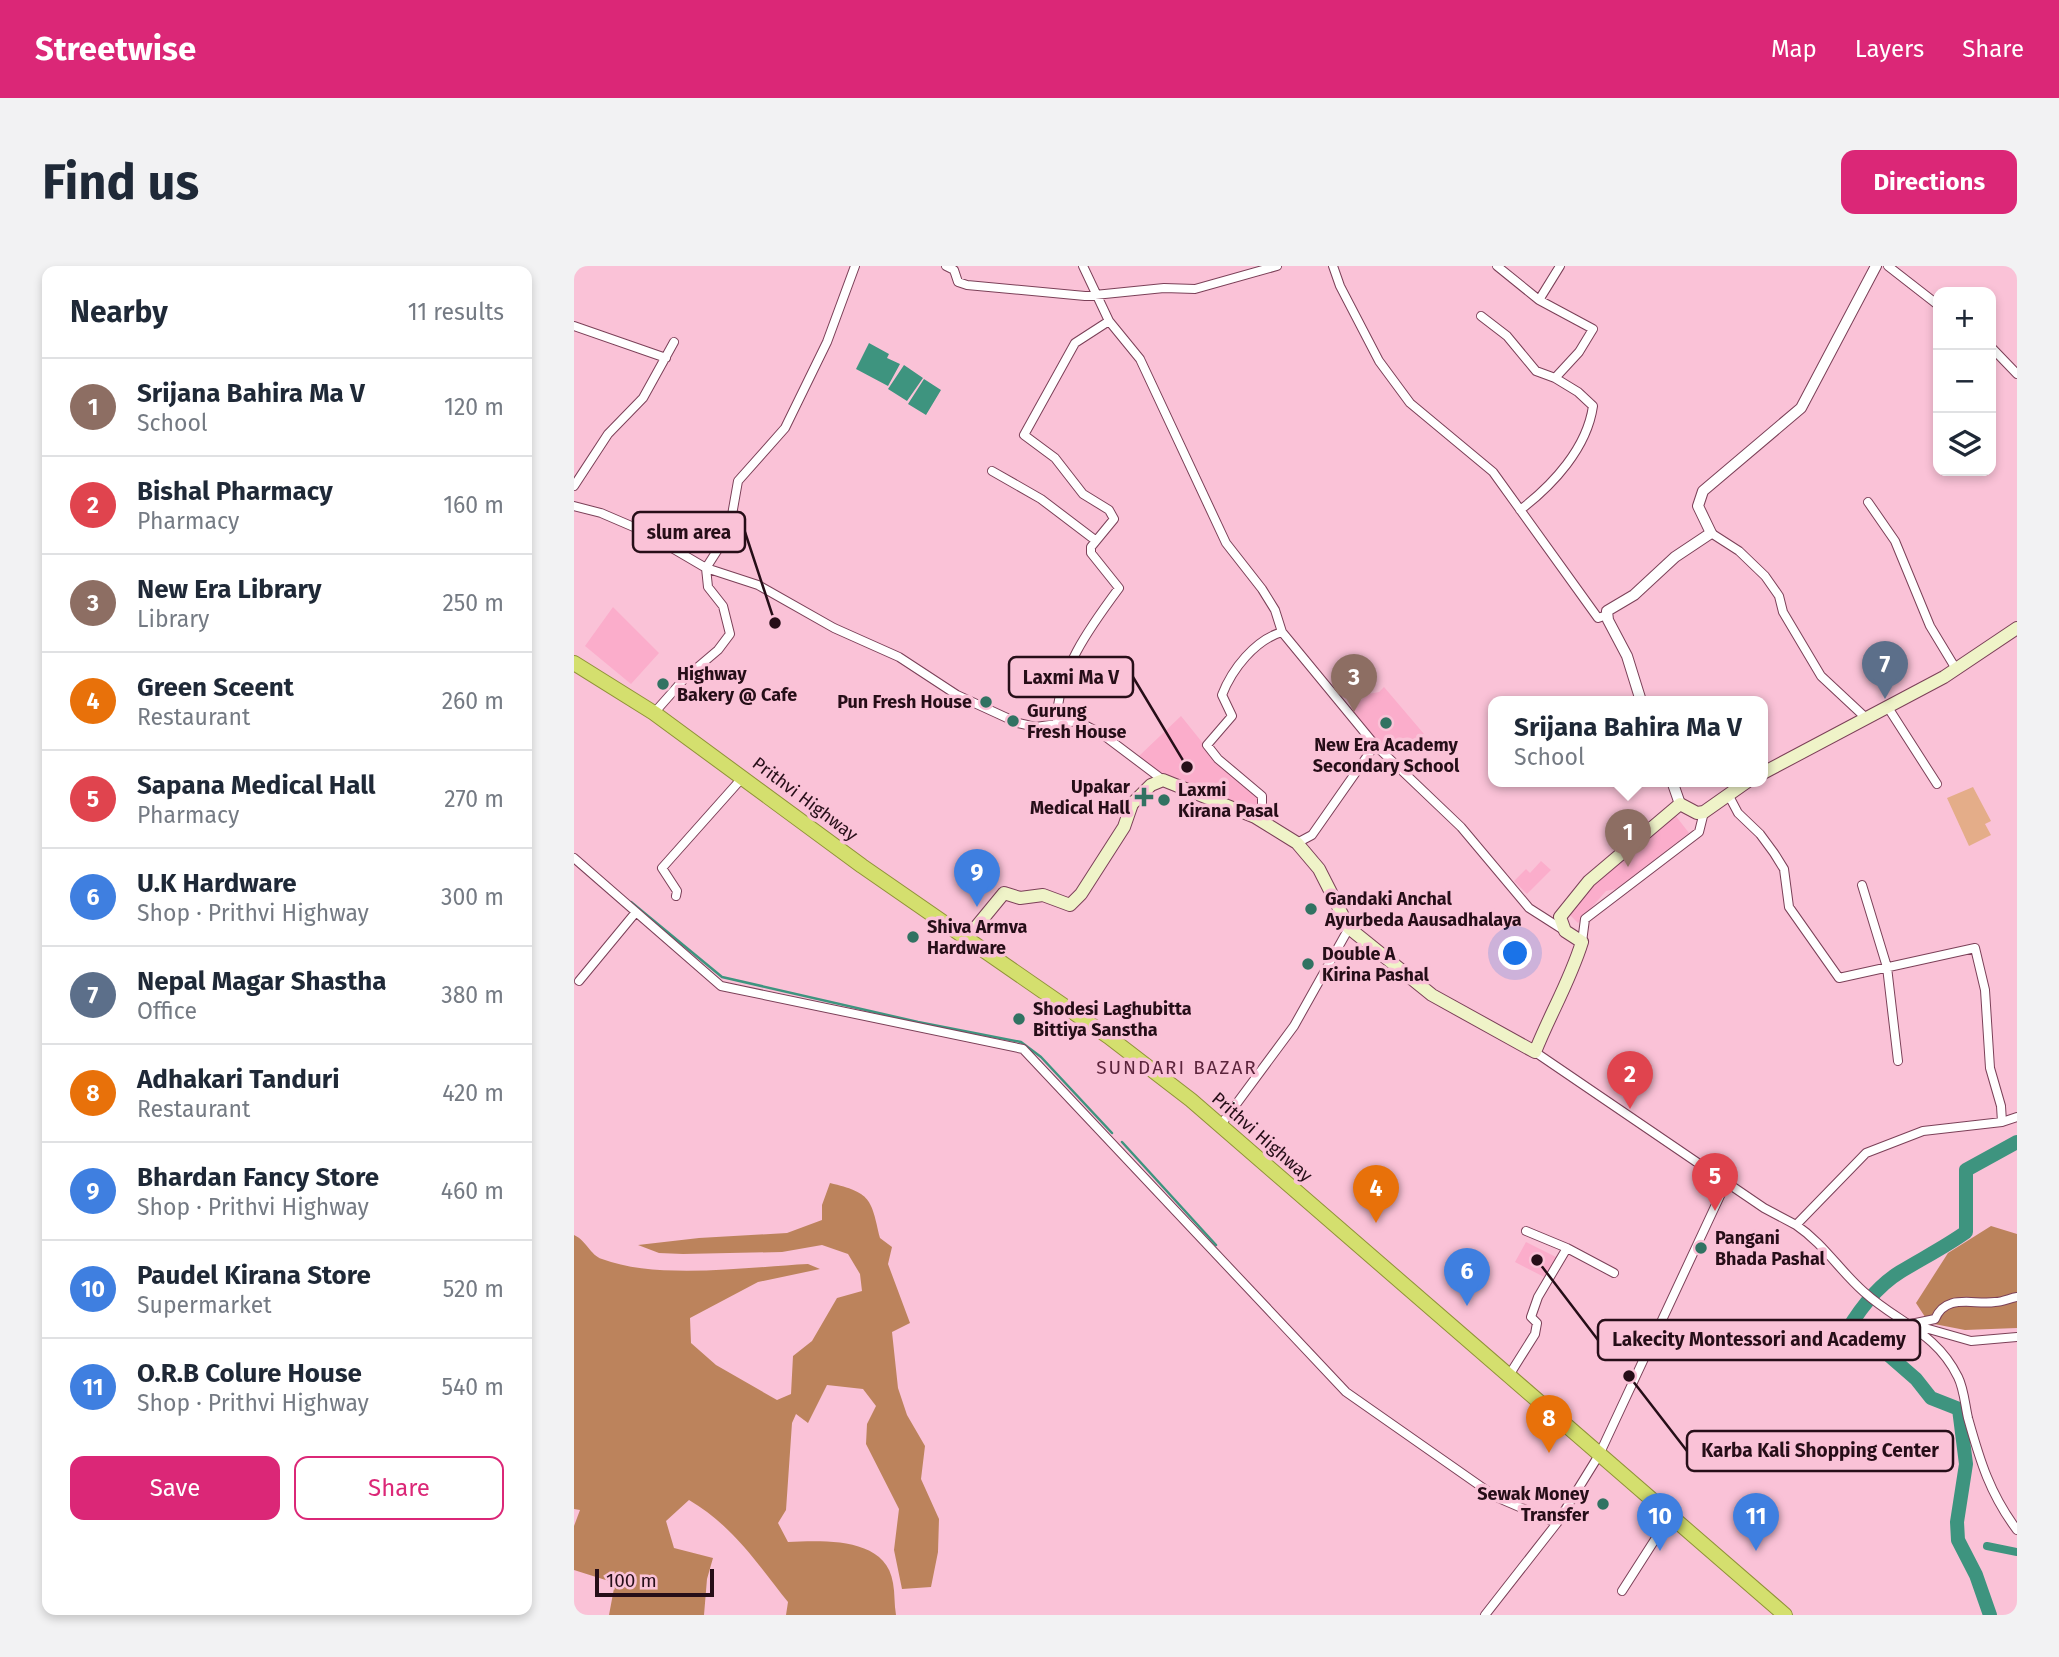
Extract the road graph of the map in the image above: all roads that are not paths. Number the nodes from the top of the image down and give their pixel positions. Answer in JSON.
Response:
{"nodes":[{"id":1,"x":946,"y":266,"type":"edge"},
{"id":2,"x":1083,"y":266,"type":"edge"},
{"id":3,"x":1277,"y":266,"type":"edge"},
{"id":4,"x":1334,"y":266,"type":"edge"},
{"id":5,"x":1497,"y":266,"type":"edge"},
{"id":6,"x":1560,"y":266,"type":"edge"},
{"id":7,"x":1876,"y":266,"type":"edge"},
{"id":8,"x":1888,"y":266,"type":"edge"},
{"id":9,"x":853,"y":267,"type":"edge"},
{"id":10,"x":1096,"y":295,"type":"junction"},
{"id":11,"x":1539,"y":300,"type":"junction"},
{"id":12,"x":1933,"y":301,"type":"edge"},
{"id":13,"x":1481,"y":316,"type":"dead end"},
{"id":14,"x":1109,"y":320,"type":"junction"},
{"id":15,"x":574,"y":326,"type":"edge"},
{"id":16,"x":674,"y":342,"type":"dead end"},
{"id":17,"x":1994,"y":350,"type":"edge"},
{"id":18,"x":666,"y":358,"type":"junction"},
{"id":19,"x":2017,"y":374,"type":"edge"},
{"id":20,"x":1555,"y":378,"type":"junction"},
{"id":21,"x":992,"y":471,"type":"dead end"},
{"id":22,"x":574,"y":486,"type":"edge"},
{"id":23,"x":1868,"y":502,"type":"dead end"},
{"id":24,"x":574,"y":506,"type":"edge"},
{"id":25,"x":1520,"y":510,"type":"junction"},
{"id":26,"x":1711,"y":533,"type":"junction"},
{"id":27,"x":1095,"y":540,"type":"junction"},
{"id":28,"x":706,"y":568,"type":"junction"},
{"id":29,"x":1606,"y":615,"type":"junction"},
{"id":30,"x":2017,"y":628,"type":"edge"},
{"id":31,"x":1282,"y":632,"type":"junction"},
{"id":32,"x":574,"y":663,"type":"edge"},
{"id":33,"x":1956,"y":668,"type":"junction"},
{"id":34,"x":1639,"y":696,"type":"edge"},
{"id":35,"x":1887,"y":706,"type":"junction"},
{"id":36,"x":654,"y":713,"type":"junction"},
{"id":37,"x":1866,"y":718,"type":"junction"},
{"id":38,"x":1057,"y":723,"type":"junction"},
{"id":39,"x":1375,"y":745,"type":"junction"},
{"id":40,"x":1768,"y":770,"type":"edge"},
{"id":41,"x":743,"y":777,"type":"junction"},
{"id":42,"x":1163,"y":780,"type":"junction"},
{"id":43,"x":1937,"y":784,"type":"dead end"},
{"id":44,"x":1674,"y":787,"type":"edge"},
{"id":45,"x":1740,"y":787,"type":"edge"},
{"id":46,"x":1729,"y":796,"type":"junction"},
{"id":47,"x":1680,"y":803,"type":"junction"},
{"id":48,"x":1704,"y":812,"type":"junction"},
{"id":49,"x":1255,"y":817,"type":"junction"},
{"id":50,"x":1297,"y":843,"type":"junction"},
{"id":51,"x":574,"y":858,"type":"edge"},
{"id":52,"x":1861,"y":885,"type":"dead end"},
{"id":53,"x":676,"y":896,"type":"dead end"},
{"id":54,"x":636,"y":912,"type":"junction"},
{"id":55,"x":1349,"y":928,"type":"junction"},
{"id":56,"x":1565,"y":931,"type":"junction"},
{"id":57,"x":967,"y":938,"type":"junction"},
{"id":58,"x":1582,"y":942,"type":"junction"},
{"id":59,"x":1887,"y":967,"type":"junction"},
{"id":60,"x":579,"y":981,"type":"dead end"},
{"id":61,"x":1535,"y":1052,"type":"junction"},
{"id":62,"x":1898,"y":1061,"type":"dead end"},
{"id":63,"x":2017,"y":1117,"type":"edge"},
{"id":64,"x":2002,"y":1122,"type":"junction"},
{"id":65,"x":1220,"y":1126,"type":"junction"},
{"id":66,"x":1726,"y":1183,"type":"junction"},
{"id":67,"x":1796,"y":1225,"type":"junction"},
{"id":68,"x":1526,"y":1231,"type":"dead end"},
{"id":69,"x":1567,"y":1248,"type":"junction"},
{"id":70,"x":1614,"y":1273,"type":"dead end"},
{"id":71,"x":2017,"y":1297,"type":"edge"},
{"id":72,"x":1911,"y":1324,"type":"junction"},
{"id":73,"x":2017,"y":1337,"type":"edge"},
{"id":74,"x":1508,"y":1377,"type":"junction"},
{"id":75,"x":1599,"y":1455,"type":"junction"},
{"id":76,"x":1670,"y":1516,"type":"junction"},
{"id":77,"x":1557,"y":1523,"type":"junction"},
{"id":78,"x":2017,"y":1530,"type":"edge"},
{"id":79,"x":1622,"y":1591,"type":"dead end"},
{"id":80,"x":1485,"y":1615,"type":"edge"},
{"id":81,"x":1785,"y":1615,"type":"edge"}],
"edges":[{"from":1,"to":10,"type":"street"},
{"from":2,"to":10,"type":"street"},
{"from":3,"to":10,"type":"street"},
{"from":4,"to":25,"type":"street"},
{"from":5,"to":11,"type":"street"},
{"from":6,"to":11,"type":"street"},
{"from":7,"to":26,"type":"street"},
{"from":8,"to":12,"type":"street"},
{"from":9,"to":28,"type":"street"},
{"from":10,"to":14,"type":"street"},
{"from":11,"to":20,"type":"street"},
{"from":13,"to":20,"type":"street"},
{"from":14,"to":27,"type":"street"},
{"from":14,"to":31,"type":"street"},
{"from":15,"to":18,"type":"street"},
{"from":16,"to":18,"type":"street"},
{"from":17,"to":19,"type":"street"},
{"from":18,"to":22,"type":"street"},
{"from":20,"to":25,"type":"street"},
{"from":21,"to":27,"type":"street"},
{"from":23,"to":33,"type":"street"},
{"from":24,"to":28,"type":"street"},
{"from":25,"to":29,"type":"street"},
{"from":26,"to":29,"type":"street"},
{"from":26,"to":37,"type":"street"},
{"from":27,"to":38,"type":"street"},
{"from":28,"to":36,"type":"street"},
{"from":28,"to":38,"type":"street"},
{"from":29,"to":34,"type":"street"},
{"from":30,"to":33,"type":"main road"},
{"from":31,"to":39,"type":"street"},
{"from":31,"to":49,"type":"street"},
{"from":32,"to":36,"type":"highway","name":"Prithvi Highway"},
{"from":33,"to":35,"type":"main road"},
{"from":35,"to":37,"type":"main road"},
{"from":35,"to":43,"type":"street"},
{"from":36,"to":41,"type":"highway","name":"Prithvi Highway"},
{"from":37,"to":40,"type":"main road"},
{"from":38,"to":42,"type":"street"},
{"from":39,"to":50,"type":"street"},
{"from":39,"to":56,"type":"street"},
{"from":41,"to":53,"type":"street"},
{"from":41,"to":57,"type":"highway","name":"Prithvi Highway"},
{"from":42,"to":49,"type":"main road"},
{"from":42,"to":57,"type":"main road"},
{"from":44,"to":47,"type":"street"},
{"from":45,"to":46,"type":"main road"},
{"from":46,"to":48,"type":"main road"},
{"from":46,"to":59,"type":"street"},
{"from":47,"to":48,"type":"main road"},
{"from":47,"to":56,"type":"main road"},
{"from":48,"to":58,"type":"street"},
{"from":49,"to":50,"type":"main road"},
{"from":50,"to":55,"type":"main road"},
{"from":51,"to":54,"type":"street"},
{"from":52,"to":59,"type":"street"},
{"from":54,"to":60,"type":"street"},
{"from":54,"to":77,"type":"street"},
{"from":55,"to":61,"type":"main road"},
{"from":55,"to":65,"type":"street"},
{"from":56,"to":58,"type":"main road"},
{"from":57,"to":65,"type":"highway","name":"Prithvi Highway"},
{"from":58,"to":61,"type":"main road"},
{"from":59,"to":62,"type":"street"},
{"from":59,"to":64,"type":"street"},
{"from":61,"to":66,"type":"street"},
{"from":63,"to":64,"type":"street"},
{"from":64,"to":67,"type":"street"},
{"from":65,"to":74,"type":"highway","name":"Prithvi Highway"},
{"from":66,"to":67,"type":"street"},
{"from":66,"to":75,"type":"street"},
{"from":67,"to":72,"type":"street"},
{"from":68,"to":69,"type":"street"},
{"from":69,"to":70,"type":"street"},
{"from":69,"to":74,"type":"street"},
{"from":71,"to":72,"type":"street"},
{"from":72,"to":73,"type":"street"},
{"from":72,"to":78,"type":"street"},
{"from":74,"to":75,"type":"highway","name":"Prithvi Highway"},
{"from":75,"to":76,"type":"highway","name":"Prithvi Highway"},
{"from":75,"to":77,"type":"street"},
{"from":76,"to":79,"type":"street"},
{"from":76,"to":81,"type":"highway","name":"Prithvi Highway"},
{"from":77,"to":80,"type":"street"}]}
